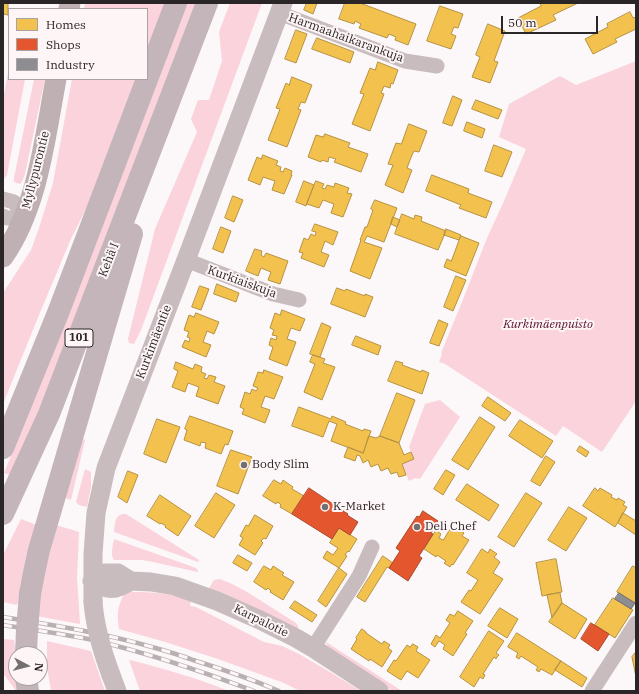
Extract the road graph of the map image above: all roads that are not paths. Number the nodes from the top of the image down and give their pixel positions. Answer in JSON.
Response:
{"nodes":[{"id":1,"x":176,"y":3,"type":"edge"},
{"id":2,"x":207,"y":3,"type":"edge"},
{"id":3,"x":281,"y":8,"type":"edge"},
{"id":4,"x":437,"y":66,"type":"dead end"},
{"id":5,"x":148,"y":76,"type":"edge"},
{"id":6,"x":56,"y":80,"type":"edge"},
{"id":7,"x":147,"y":80,"type":"edge"},
{"id":8,"x":147,"y":160,"type":"junction"},
{"id":9,"x":3,"y":199,"type":"edge"},
{"id":10,"x":3,"y":216,"type":"edge"},
{"id":11,"x":24,"y":217,"type":"junction"},
{"id":12,"x":3,"y":257,"type":"edge"},
{"id":13,"x":186,"y":260,"type":"junction"},
{"id":14,"x":299,"y":300,"type":"dead end"},
{"id":15,"x":3,"y":448,"type":"edge"},
{"id":16,"x":3,"y":514,"type":"edge"},
{"id":17,"x":372,"y":547,"type":"dead end"},
{"id":18,"x":92,"y":581,"type":"junction"},
{"id":19,"x":636,"y":623,"type":"edge"},
{"id":20,"x":26,"y":646,"type":"edge"},
{"id":21,"x":313,"y":648,"type":"junction"},
{"id":22,"x":114,"y":683,"type":"edge"},
{"id":23,"x":379,"y":691,"type":"edge"},
{"id":24,"x":592,"y":691,"type":"edge"}],
"edges":[{"from":1,"to":5,"type":"highway","number":"101"},
{"from":2,"to":8,"type":"highway","name":"Kehä I","number":"101"},
{"from":3,"to":4,"type":"street","name":"Harmaahaikarankuja"},
{"from":3,"to":13,"type":"street","name":"Kurkimäentie"},
{"from":6,"to":11,"type":"main road","name":"Myllypurontie"},
{"from":7,"to":15,"type":"highway","number":"101"},
{"from":8,"to":16,"type":"highway","name":"Kehä I","number":"101"},
{"from":8,"to":20,"type":"highway","bridge":true},
{"from":9,"to":11,"type":"street"},
{"from":10,"to":11,"type":"street"},
{"from":11,"to":12,"type":"main road","name":"Myllypurontie"},
{"from":13,"to":14,"type":"street","name":"Kurkiaiskuja"},
{"from":13,"to":18,"type":"street","name":"Kurkimäentie"},
{"from":17,"to":21,"type":"street"},
{"from":18,"to":21,"type":"street","name":"Karpalotie"},
{"from":18,"to":22,"type":"street","name":"Kurkimäentie","bridge":true},
{"from":19,"to":24,"type":"street"},
{"from":21,"to":23,"type":"street","name":"Karpalotie"}]}
